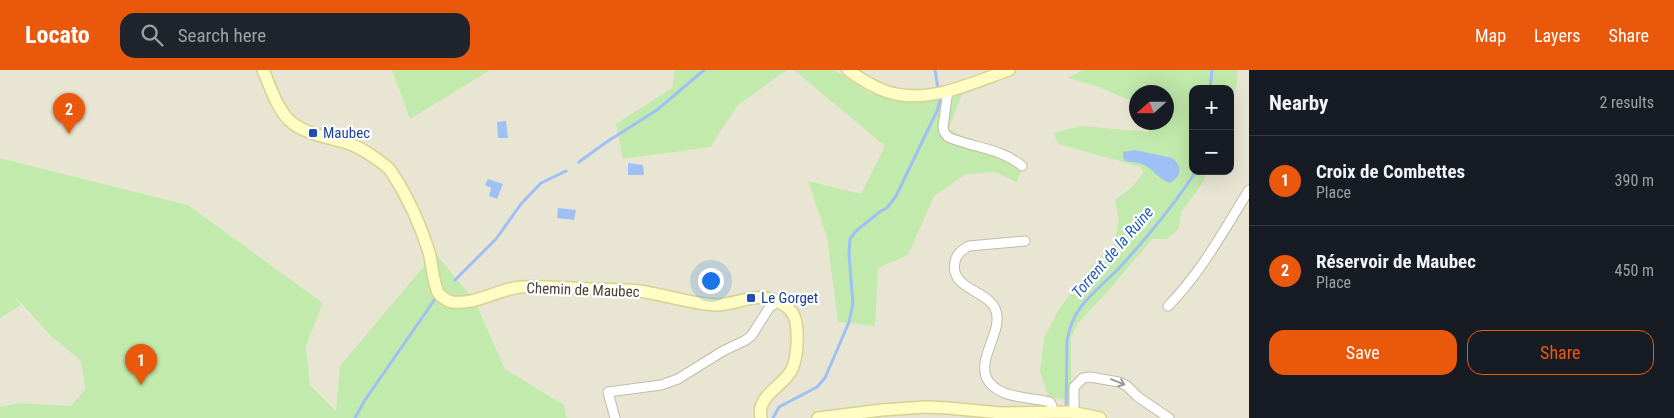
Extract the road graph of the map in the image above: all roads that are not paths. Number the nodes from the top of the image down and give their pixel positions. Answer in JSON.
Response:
{"nodes":[{"id":1,"x":263,"y":70,"type":"edge"},
{"id":2,"x":848,"y":70,"type":"edge"},
{"id":3,"x":1008,"y":70,"type":"edge"},
{"id":4,"x":946,"y":91,"type":"junction"},
{"id":5,"x":1022,"y":166,"type":"dead end"},
{"id":6,"x":1249,"y":190,"type":"edge"},
{"id":7,"x":1025,"y":241,"type":"dead end"},
{"id":8,"x":778,"y":302,"type":"junction"},
{"id":9,"x":1168,"y":306,"type":"dead end"},
{"id":10,"x":1052,"y":412,"type":"junction"},
{"id":11,"x":1074,"y":413,"type":"junction"},
{"id":12,"x":615,"y":418,"type":"edge"},
{"id":13,"x":761,"y":418,"type":"edge"},
{"id":14,"x":818,"y":418,"type":"edge"},
{"id":15,"x":1100,"y":418,"type":"edge"},
{"id":16,"x":1168,"y":418,"type":"edge"}],
"edges":[{"from":1,"to":8,"type":"street","name":"Chemin de Maubec"},
{"from":2,"to":4,"type":"street"},
{"from":3,"to":4,"type":"street"},
{"from":4,"to":5,"type":"street"},
{"from":6,"to":9,"type":"street"},
{"from":7,"to":10,"type":"street"},
{"from":8,"to":12,"type":"street"},
{"from":8,"to":13,"type":"street"},
{"from":10,"to":11,"type":"street"},
{"from":10,"to":14,"type":"street"},
{"from":11,"to":15,"type":"street"},
{"from":11,"to":16,"type":"street","one_way":true}]}
